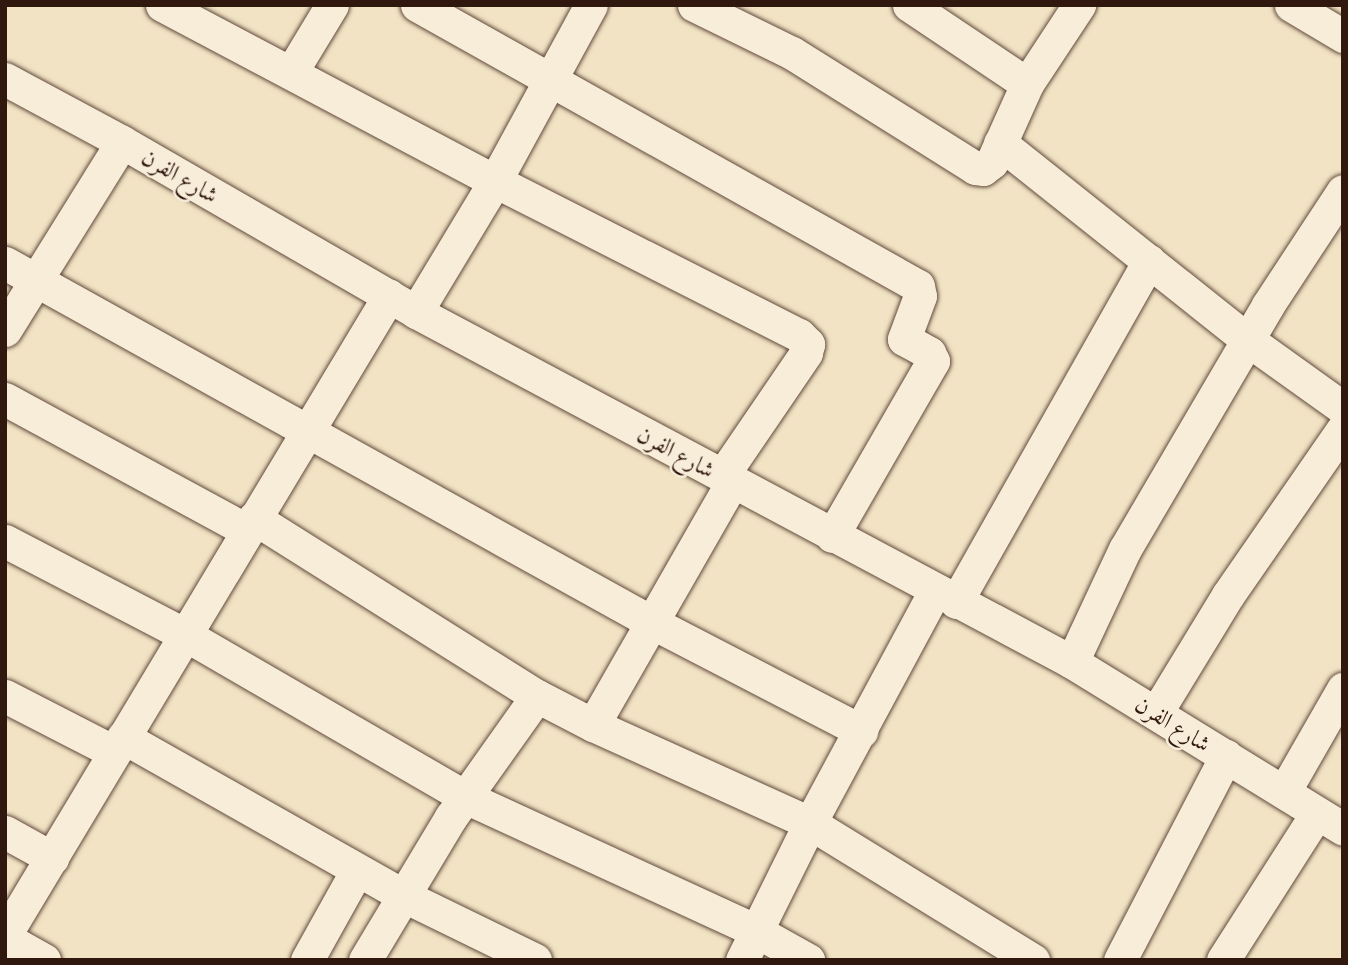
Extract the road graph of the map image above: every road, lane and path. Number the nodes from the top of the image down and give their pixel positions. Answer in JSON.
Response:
{"nodes":[{"id":1,"x":162,"y":5,"type":"edge"},
{"id":2,"x":332,"y":5,"type":"edge"},
{"id":3,"x":417,"y":5,"type":"edge"},
{"id":4,"x":590,"y":5,"type":"edge"},
{"id":5,"x":694,"y":5,"type":"edge"},
{"id":6,"x":909,"y":5,"type":"edge"},
{"id":7,"x":1080,"y":5,"type":"edge"},
{"id":8,"x":1292,"y":5,"type":"edge"},
{"id":9,"x":1343,"y":36,"type":"edge"},
{"id":10,"x":292,"y":71,"type":"junction"},
{"id":11,"x":550,"y":77,"type":"junction"},
{"id":12,"x":5,"y":79,"type":"edge"},
{"id":13,"x":1027,"y":84,"type":"junction"},
{"id":14,"x":122,"y":142,"type":"junction"},
{"id":15,"x":1000,"y":143,"type":"junction"},
{"id":16,"x":495,"y":181,"type":"junction"},
{"id":17,"x":1343,"y":191,"type":"edge"},
{"id":18,"x":1149,"y":261,"type":"junction"},
{"id":19,"x":5,"y":263,"type":"edge"},
{"id":20,"x":35,"y":279,"type":"junction"},
{"id":21,"x":402,"y":304,"type":"junction"},
{"id":22,"x":5,"y":330,"type":"edge"},
{"id":23,"x":1248,"y":340,"type":"junction"},
{"id":24,"x":5,"y":399,"type":"edge"},
{"id":25,"x":1343,"y":408,"type":"edge"},
{"id":26,"x":1343,"y":429,"type":"edge"},
{"id":27,"x":309,"y":430,"type":"junction"},
{"id":28,"x":727,"y":479,"type":"junction"},
{"id":29,"x":250,"y":524,"type":"junction"},
{"id":30,"x":832,"y":536,"type":"junction"},
{"id":31,"x":5,"y":541,"type":"edge"},
{"id":32,"x":945,"y":597,"type":"junction"},
{"id":33,"x":652,"y":622,"type":"junction"},
{"id":34,"x":184,"y":634,"type":"junction"},
{"id":35,"x":1072,"y":662,"type":"junction"},
{"id":36,"x":1343,"y":689,"type":"edge"},
{"id":37,"x":5,"y":696,"type":"edge"},
{"id":38,"x":537,"y":696,"type":"junction"},
{"id":39,"x":1156,"y":713,"type":"junction"},
{"id":40,"x":593,"y":724,"type":"junction"},
{"id":41,"x":861,"y":731,"type":"junction"},
{"id":42,"x":119,"y":745,"type":"junction"},
{"id":43,"x":1226,"y":757,"type":"junction"},
{"id":44,"x":1284,"y":792,"type":"junction"},
{"id":45,"x":465,"y":797,"type":"junction"},
{"id":46,"x":1330,"y":821,"type":"edge"},
{"id":47,"x":810,"y":822,"type":"junction"},
{"id":48,"x":5,"y":832,"type":"edge"},
{"id":49,"x":52,"y":858,"type":"junction"},
{"id":50,"x":357,"y":870,"type":"junction"},
{"id":51,"x":402,"y":895,"type":"junction"},
{"id":52,"x":749,"y":945,"type":"edge"},
{"id":53,"x":16,"y":948,"type":"edge"},
{"id":54,"x":307,"y":960,"type":"edge"},
{"id":55,"x":365,"y":960,"type":"edge"},
{"id":56,"x":535,"y":960,"type":"edge"},
{"id":57,"x":808,"y":960,"type":"edge"},
{"id":58,"x":1033,"y":960,"type":"edge"},
{"id":59,"x":1120,"y":960,"type":"edge"},
{"id":60,"x":1223,"y":960,"type":"edge"}],
"edges":[{"from":1,"to":10,"type":"street"},
{"from":2,"to":10,"type":"street"},
{"from":3,"to":11,"type":"street"},
{"from":4,"to":11,"type":"street"},
{"from":5,"to":15,"type":"street"},
{"from":6,"to":13,"type":"street"},
{"from":7,"to":13,"type":"street"},
{"from":8,"to":9,"type":"street"},
{"from":10,"to":16,"type":"street"},
{"from":11,"to":16,"type":"street"},
{"from":11,"to":30,"type":"street"},
{"from":12,"to":14,"type":"street","name":"شارع الفرن"},
{"from":13,"to":15,"type":"street"},
{"from":14,"to":20,"type":"street"},
{"from":14,"to":21,"type":"street","name":"شارع الفرن"},
{"from":15,"to":18,"type":"street"},
{"from":16,"to":21,"type":"street"},
{"from":16,"to":28,"type":"street"},
{"from":17,"to":23,"type":"street"},
{"from":18,"to":23,"type":"street"},
{"from":18,"to":32,"type":"street"},
{"from":19,"to":20,"type":"street"},
{"from":20,"to":22,"type":"street"},
{"from":20,"to":27,"type":"street"},
{"from":21,"to":27,"type":"street"},
{"from":21,"to":28,"type":"street","name":"شارع الفرن"},
{"from":23,"to":25,"type":"street"},
{"from":23,"to":35,"type":"street"},
{"from":24,"to":29,"type":"street"},
{"from":26,"to":39,"type":"street"},
{"from":27,"to":29,"type":"street"},
{"from":27,"to":33,"type":"street"},
{"from":28,"to":30,"type":"street","name":"شارع الفرن"},
{"from":28,"to":33,"type":"street"},
{"from":29,"to":34,"type":"street"},
{"from":29,"to":38,"type":"street"},
{"from":30,"to":32,"type":"street","name":"شارع الفرن"},
{"from":31,"to":34,"type":"street"},
{"from":32,"to":35,"type":"street","name":"شارع الفرن"},
{"from":32,"to":41,"type":"street"},
{"from":33,"to":40,"type":"street"},
{"from":33,"to":41,"type":"street"},
{"from":34,"to":42,"type":"street"},
{"from":34,"to":45,"type":"street"},
{"from":35,"to":39,"type":"street","name":"شارع الفرن"},
{"from":36,"to":44,"type":"street"},
{"from":37,"to":42,"type":"street"},
{"from":38,"to":40,"type":"street"},
{"from":38,"to":45,"type":"street"},
{"from":39,"to":43,"type":"street","name":"شارع الفرن"},
{"from":40,"to":47,"type":"street"},
{"from":41,"to":47,"type":"street"},
{"from":42,"to":49,"type":"street"},
{"from":42,"to":50,"type":"street"},
{"from":43,"to":44,"type":"street","name":"شارع الفرن"},
{"from":43,"to":59,"type":"street"},
{"from":44,"to":46,"type":"street","name":"شارع الفرن"},
{"from":45,"to":51,"type":"street"},
{"from":45,"to":52,"type":"street"},
{"from":46,"to":60,"type":"street"},
{"from":47,"to":52,"type":"street"},
{"from":47,"to":58,"type":"street"},
{"from":48,"to":49,"type":"street"},
{"from":49,"to":53,"type":"street"},
{"from":50,"to":51,"type":"street"},
{"from":50,"to":54,"type":"street"},
{"from":51,"to":55,"type":"street"},
{"from":51,"to":56,"type":"street"},
{"from":52,"to":57,"type":"street"}]}
